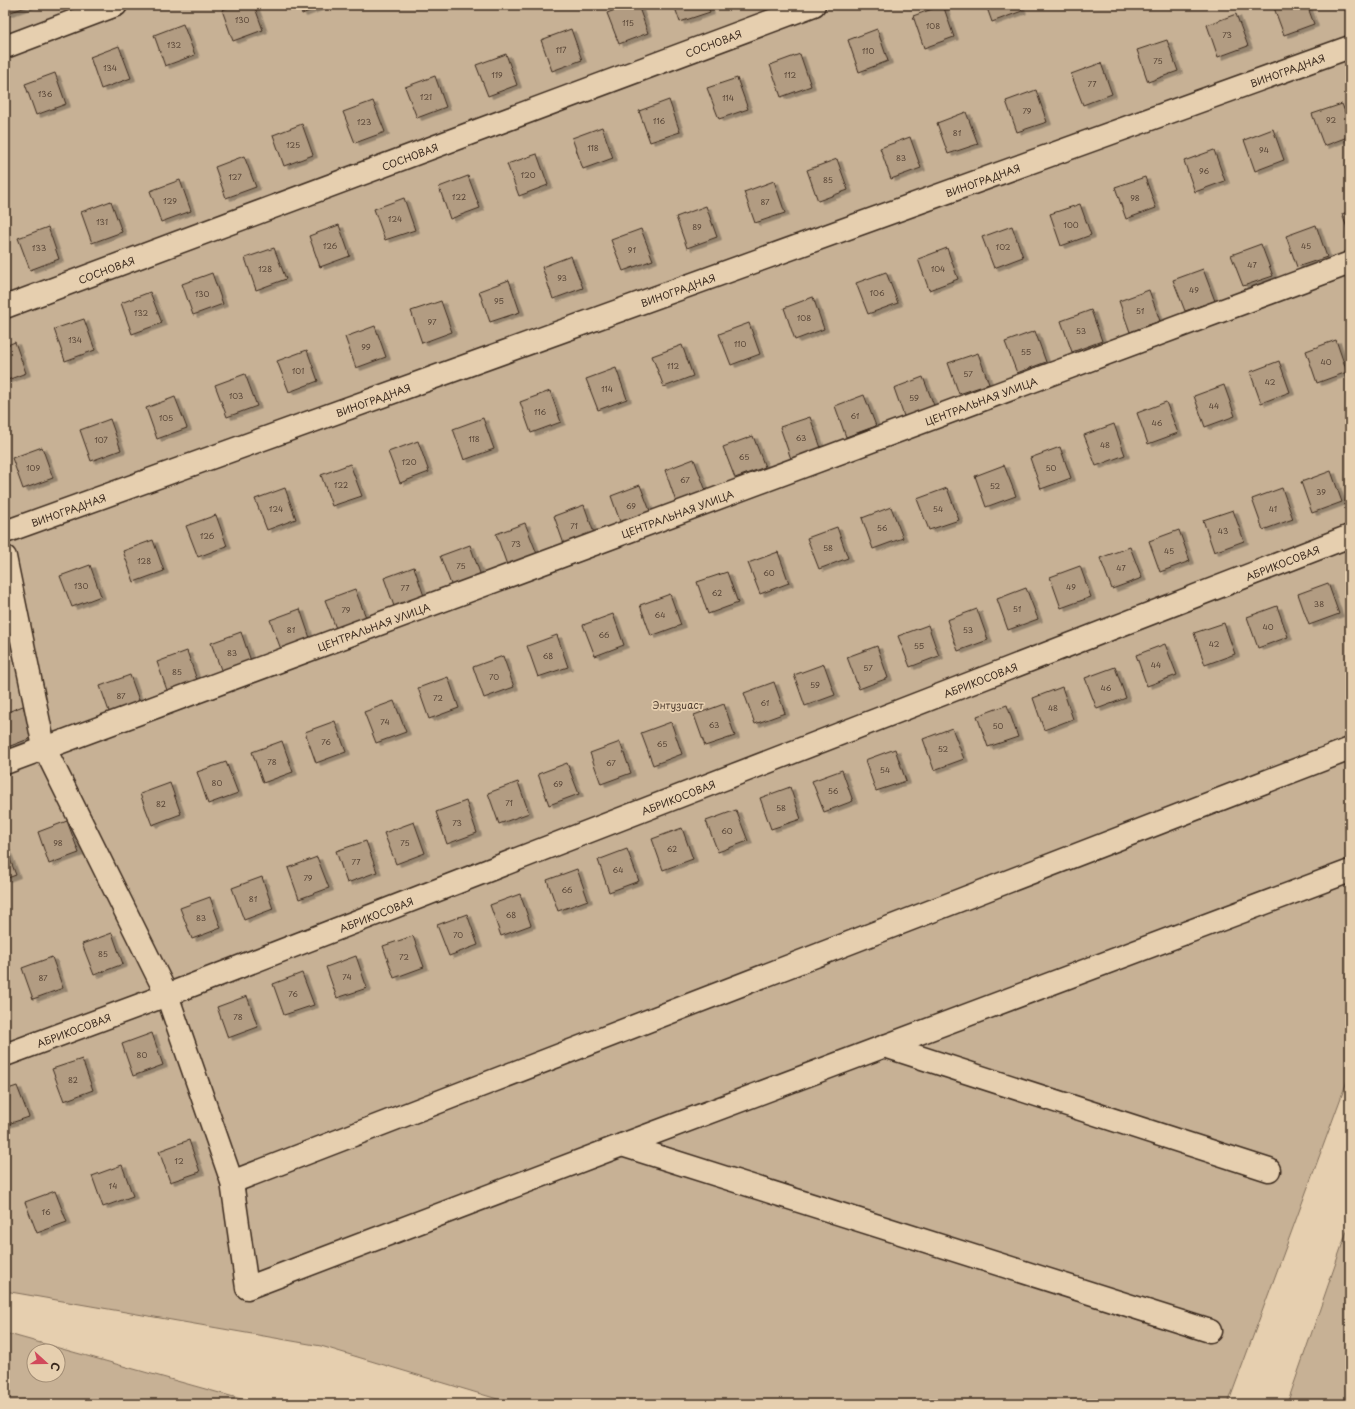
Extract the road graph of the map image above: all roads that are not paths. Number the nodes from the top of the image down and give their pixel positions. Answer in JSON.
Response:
{"nodes":[{"id":1,"x":116,"y":5,"type":"edge"},
{"id":2,"x":814,"y":5,"type":"edge"},
{"id":3,"x":5,"y":47,"type":"edge"},
{"id":4,"x":1350,"y":47,"type":"edge"},
{"id":5,"x":1350,"y":263,"type":"edge"},
{"id":6,"x":5,"y":307,"type":"edge"},
{"id":7,"x":5,"y":532,"type":"edge"},
{"id":8,"x":1350,"y":536,"type":"edge"},
{"id":9,"x":5,"y":557,"type":"edge"},
{"id":10,"x":44,"y":748,"type":"junction"},
{"id":11,"x":1350,"y":749,"type":"edge"},
{"id":12,"x":5,"y":763,"type":"edge"},
{"id":13,"x":1350,"y":871,"type":"edge"},
{"id":14,"x":167,"y":995,"type":"junction"},
{"id":15,"x":885,"y":1046,"type":"junction"},
{"id":16,"x":5,"y":1055,"type":"edge"},
{"id":17,"x":622,"y":1145,"type":"junction"},
{"id":18,"x":1269,"y":1170,"type":"dead end"},
{"id":19,"x":232,"y":1182,"type":"junction"},
{"id":20,"x":1210,"y":1331,"type":"dead end"}],
"edges":[{"from":1,"to":3,"type":"street"},
{"from":2,"to":6,"type":"street","name":"СОСНОВАЯ"},
{"from":4,"to":7,"type":"street","name":"ВИНОГРАДНАЯ"},
{"from":5,"to":10,"type":"street","name":"ЦЕНТРАЛЬНАЯ УЛИЦА"},
{"from":8,"to":14,"type":"street","name":"АБРИКОСОВАЯ"},
{"from":9,"to":10,"type":"street"},
{"from":10,"to":12,"type":"street","name":"ЦЕНТРАЛЬНАЯ УЛИЦА"},
{"from":10,"to":14,"type":"street"},
{"from":11,"to":19,"type":"street"},
{"from":13,"to":15,"type":"street"},
{"from":14,"to":16,"type":"street","name":"АБРИКОСОВАЯ"},
{"from":14,"to":19,"type":"street"},
{"from":15,"to":17,"type":"street"},
{"from":15,"to":18,"type":"street"},
{"from":17,"to":19,"type":"street"},
{"from":17,"to":20,"type":"street"}]}
